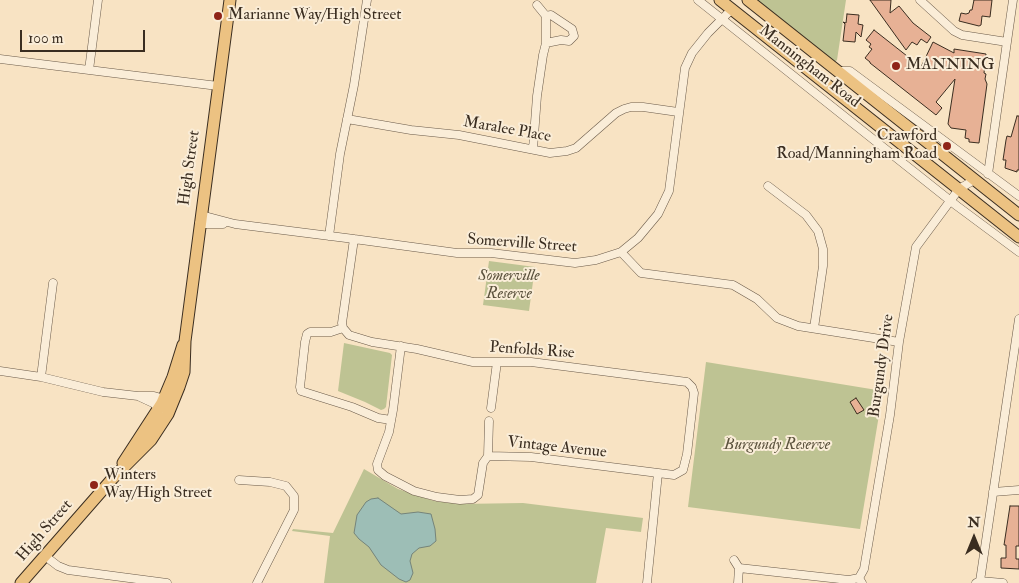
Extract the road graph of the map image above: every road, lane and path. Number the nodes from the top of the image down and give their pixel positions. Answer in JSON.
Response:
{"nodes":[{"id":1,"x":98,"y":0,"type":"edge"},
{"id":2,"x":230,"y":0,"type":"edge"},
{"id":3,"x":367,"y":0,"type":"edge"},
{"id":4,"x":698,"y":0,"type":"edge"},
{"id":5,"x":739,"y":0,"type":"edge"},
{"id":6,"x":748,"y":0,"type":"edge"},
{"id":7,"x":920,"y":0,"type":"edge"},
{"id":8,"x":1013,"y":0,"type":"edge"},
{"id":9,"x":725,"y":3,"type":"edge"},
{"id":10,"x":537,"y":5,"type":"dead end"},
{"id":11,"x":715,"y":14,"type":"junction"},
{"id":12,"x":546,"y":16,"type":"junction"},
{"id":13,"x":722,"y":20,"type":"junction"},
{"id":14,"x":708,"y":33,"type":"junction"},
{"id":15,"x":1007,"y":42,"type":"junction"},
{"id":16,"x":546,"y":43,"type":"junction"},
{"id":17,"x":0,"y":59,"type":"edge"},
{"id":18,"x":89,"y":70,"type":"junction"},
{"id":19,"x":837,"y":71,"type":"junction"},
{"id":20,"x":218,"y":86,"type":"junction"},
{"id":21,"x":678,"y":112,"type":"junction"},
{"id":22,"x":347,"y":119,"type":"junction"},
{"id":23,"x":533,"y":150,"type":"junction"},
{"id":24,"x":988,"y":174,"type":"junction"},
{"id":25,"x":974,"y":180,"type":"junction"},
{"id":26,"x":1000,"y":182,"type":"junction"},
{"id":27,"x":768,"y":186,"type":"dead end"},
{"id":28,"x":959,"y":189,"type":"junction"},
{"id":29,"x":1019,"y":196,"type":"edge"},
{"id":30,"x":950,"y":200,"type":"junction"},
{"id":31,"x":1000,"y":200,"type":"junction"},
{"id":32,"x":1018,"y":214,"type":"edge"},
{"id":33,"x":200,"y":220,"type":"junction"},
{"id":34,"x":329,"y":236,"type":"junction"},
{"id":35,"x":1019,"y":237,"type":"edge"},
{"id":36,"x":354,"y":240,"type":"junction"},
{"id":37,"x":621,"y":252,"type":"junction"},
{"id":38,"x":1019,"y":252,"type":"edge"},
{"id":39,"x":53,"y":283,"type":"dead end"},
{"id":40,"x":1019,"y":319,"type":"edge"},
{"id":41,"x":343,"y":328,"type":"junction"},
{"id":42,"x":814,"y":328,"type":"junction"},
{"id":43,"x":899,"y":342,"type":"junction"},
{"id":44,"x":401,"y":346,"type":"junction"},
{"id":45,"x":497,"y":362,"type":"junction"},
{"id":46,"x":0,"y":371,"type":"edge"},
{"id":47,"x":41,"y":377,"type":"junction"},
{"id":48,"x":690,"y":384,"type":"joint"},
{"id":49,"x":166,"y":405,"type":"junction"},
{"id":50,"x":491,"y":408,"type":"dead end"},
{"id":51,"x":392,"y":420,"type":"junction"},
{"id":52,"x":489,"y":421,"type":"dead end"},
{"id":53,"x":488,"y":456,"type":"junction"},
{"id":54,"x":658,"y":473,"type":"junction"},
{"id":55,"x":239,"y":480,"type":"dead end"},
{"id":56,"x":1019,"y":490,"type":"edge"},
{"id":57,"x":993,"y":492,"type":"junction"},
{"id":58,"x":45,"y":556,"type":"junction"},
{"id":59,"x":734,"y":560,"type":"dead end"},
{"id":60,"x":739,"y":568,"type":"junction"},
{"id":61,"x":860,"y":580,"type":"edge"},
{"id":62,"x":978,"y":582,"type":"edge"},
{"id":63,"x":21,"y":583,"type":"edge"},
{"id":64,"x":167,"y":583,"type":"edge"},
{"id":65,"x":257,"y":583,"type":"edge"},
{"id":66,"x":648,"y":583,"type":"edge"},
{"id":67,"x":738,"y":583,"type":"edge"},
{"id":68,"x":1003,"y":583,"type":"edge"}],
"edges":[{"from":1,"to":18,"type":"street"},
{"from":2,"to":20,"type":"main road","name":"High Street"},
{"from":3,"to":22,"type":"street"},
{"from":4,"to":11,"type":"street","name":"Manningham Road"},
{"from":5,"to":9,"type":"main road"},
{"from":6,"to":19,"type":"main road","name":"Manningham Road"},
{"from":7,"to":15,"type":"street"},
{"from":8,"to":15,"type":"street"},
{"from":9,"to":11,"type":"street","name":"Somerville Street"},
{"from":9,"to":13,"type":"street","name":"Somerville Street"},
{"from":9,"to":28,"type":"main road","name":"Manningham Road"},
{"from":10,"to":12,"type":"street"},
{"from":11,"to":13,"type":"street","name":"Manningham Road"},
{"from":11,"to":14,"type":"street","name":"Somerville Street"},
{"from":12,"to":16,"type":"street"},
{"from":12,"to":16,"type":"street"},
{"from":13,"to":14,"type":"street","name":"Somerville Street"},
{"from":13,"to":30,"type":"street","name":"Manningham Road"},
{"from":14,"to":21,"type":"street","name":"Somerville Street"},
{"from":15,"to":24,"type":"street"},
{"from":16,"to":23,"type":"street"},
{"from":17,"to":18,"type":"street"},
{"from":18,"to":20,"type":"street"},
{"from":19,"to":24,"type":"street","name":"Manningham Road"},
{"from":19,"to":25,"type":"main road","name":"Manningham Road"},
{"from":20,"to":33,"type":"main road","name":"High Street"},
{"from":21,"to":23,"type":"street","name":"Maralee Place"},
{"from":21,"to":37,"type":"street","name":"Somerville Street"},
{"from":22,"to":23,"type":"street","name":"Maralee Place"},
{"from":22,"to":34,"type":"street"},
{"from":24,"to":26,"type":"street","name":"Manningham Road"},
{"from":25,"to":28,"type":"street","name":"Burgundy Drive"},
{"from":25,"to":31,"type":"main road","name":"Manningham Road"},
{"from":26,"to":29,"type":"street","name":"Manningham Road"},
{"from":26,"to":31,"type":"street"},
{"from":27,"to":42,"type":"street"},
{"from":28,"to":30,"type":"street","name":"Burgundy Drive"},
{"from":28,"to":35,"type":"main road","name":"Manningham Road"},
{"from":30,"to":38,"type":"street","name":"Manningham Road"},
{"from":30,"to":43,"type":"street","name":"Burgundy Drive"},
{"from":31,"to":32,"type":"main road","name":"Manningham Road"},
{"from":33,"to":34,"type":"street","name":"Somerville Street"},
{"from":33,"to":49,"type":"main road","name":"High Street"},
{"from":34,"to":36,"type":"street","name":"Somerville Street"},
{"from":36,"to":37,"type":"street","name":"Somerville Street"},
{"from":36,"to":41,"type":"street"},
{"from":37,"to":42,"type":"street"},
{"from":39,"to":47,"type":"street"},
{"from":40,"to":57,"type":"street"},
{"from":41,"to":44,"type":"street","name":"Penfolds Rise"},
{"from":41,"to":51,"type":"street"},
{"from":42,"to":43,"type":"street"},
{"from":43,"to":61,"type":"street","name":"Burgundy Drive"},
{"from":44,"to":45,"type":"street","name":"Penfolds Rise"},
{"from":44,"to":51,"type":"street","name":"Vintage Avenue"},
{"from":45,"to":48,"type":"street","name":"Penfolds Rise"},
{"from":45,"to":50,"type":"street"},
{"from":46,"to":47,"type":"street"},
{"from":47,"to":49,"type":"street"},
{"from":48,"to":54,"type":"street","name":"Vintage Avenue"},
{"from":49,"to":58,"type":"main road","name":"High Street"},
{"from":51,"to":53,"type":"street","name":"Vintage Avenue"},
{"from":52,"to":53,"type":"street"},
{"from":53,"to":54,"type":"street","name":"Vintage Avenue"},
{"from":54,"to":66,"type":"street"},
{"from":55,"to":65,"type":"street"},
{"from":56,"to":57,"type":"street"},
{"from":57,"to":62,"type":"street"},
{"from":58,"to":63,"type":"main road","name":"High Street"},
{"from":58,"to":64,"type":"street"},
{"from":59,"to":60,"type":"street"},
{"from":60,"to":61,"type":"street","name":"Burgundy Drive"},
{"from":60,"to":67,"type":"street"},
{"from":62,"to":68,"type":"street"}]}
